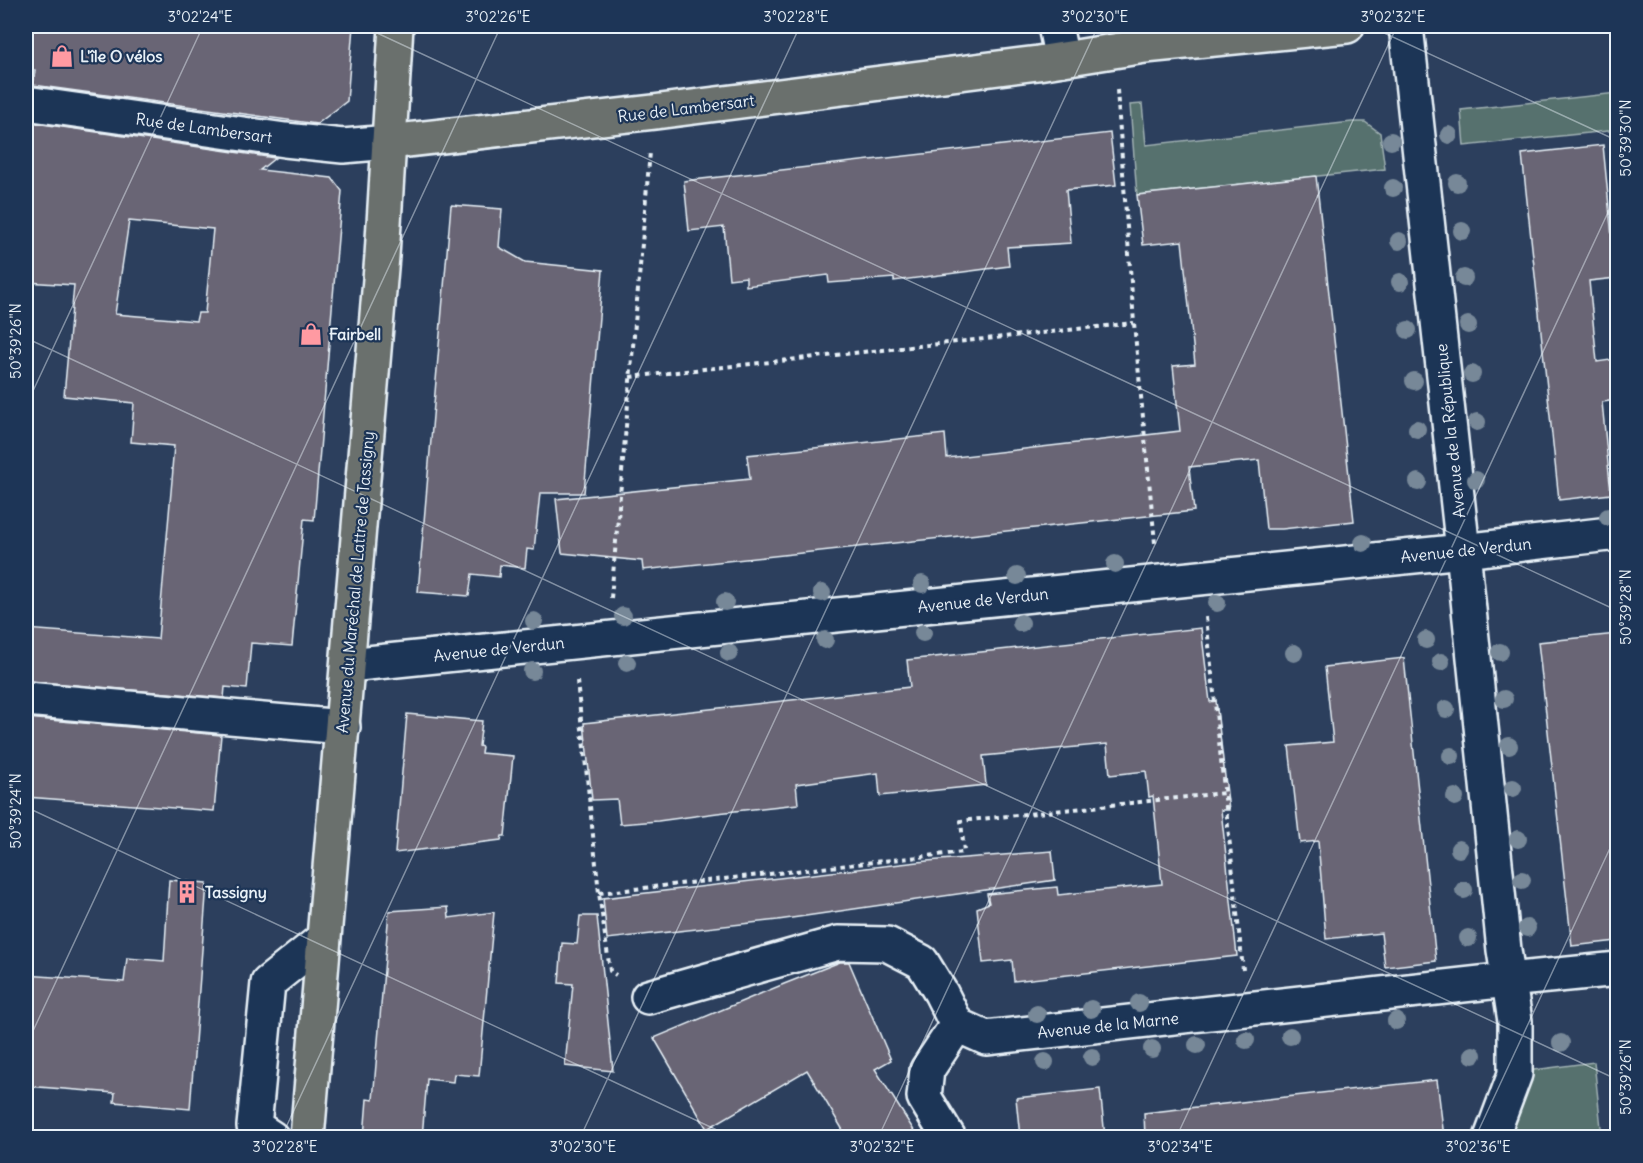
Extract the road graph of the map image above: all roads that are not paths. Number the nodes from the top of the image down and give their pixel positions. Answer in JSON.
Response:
{"nodes":[{"id":1,"x":396,"y":26,"type":"edge"},
{"id":2,"x":1055,"y":26,"type":"edge"},
{"id":3,"x":1347,"y":26,"type":"edge"},
{"id":4,"x":1406,"y":26,"type":"edge"},
{"id":5,"x":1062,"y":59,"type":"junction"},
{"id":6,"x":26,"y":103,"type":"edge"},
{"id":7,"x":389,"y":142,"type":"junction"},
{"id":8,"x":1617,"y":533,"type":"edge"},
{"id":9,"x":1463,"y":551,"type":"junction"},
{"id":10,"x":348,"y":665,"type":"junction"},
{"id":11,"x":26,"y":699,"type":"edge"},
{"id":12,"x":343,"y":727,"type":"junction"},
{"id":13,"x":323,"y":939,"type":"junction"},
{"id":14,"x":1617,"y":969,"type":"edge"},
{"id":15,"x":1508,"y":980,"type":"junction"},
{"id":16,"x":648,"y":997,"type":"road end"},
{"id":17,"x":957,"y":1025,"type":"junction"},
{"id":18,"x":272,"y":1137,"type":"edge"},
{"id":19,"x":307,"y":1137,"type":"edge"},
{"id":20,"x":949,"y":1137,"type":"edge"},
{"id":21,"x":1491,"y":1137,"type":"edge"}],
"edges":[{"from":1,"to":7,"type":"main road","name":"Avenue du Maréchal de Lattre de Tassigny"},
{"from":2,"to":5,"type":"street"},
{"from":3,"to":5,"type":"main road","name":"Rue de Lambersart"},
{"from":4,"to":9,"type":"street","name":"Avenue de la République"},
{"from":5,"to":7,"type":"main road","name":"Rue de Lambersart"},
{"from":6,"to":7,"type":"street","name":"Rue de Lambersart"},
{"from":7,"to":10,"type":"main road","name":"Avenue du Maréchal de Lattre de Tassigny"},
{"from":8,"to":9,"type":"street","name":"Avenue de Verdun"},
{"from":9,"to":10,"type":"street","name":"Avenue de Verdun"},
{"from":9,"to":15,"type":"street","name":"Avenue de la République"},
{"from":10,"to":12,"type":"main road","name":"Avenue du Maréchal de Lattre de Tassigny"},
{"from":11,"to":12,"type":"street"},
{"from":12,"to":13,"type":"main road","name":"Avenue du Maréchal de Lattre de Tassigny"},
{"from":13,"to":18,"type":"street"},
{"from":13,"to":19,"type":"main road","name":"Avenue du Maréchal de Lattre de Tassigny"},
{"from":14,"to":15,"type":"street","name":"Avenue de la Marne"},
{"from":15,"to":17,"type":"street","name":"Avenue de la Marne"},
{"from":15,"to":21,"type":"street","name":"Avenue de la République"},
{"from":16,"to":17,"type":"street"},
{"from":17,"to":20,"type":"street"}]}
